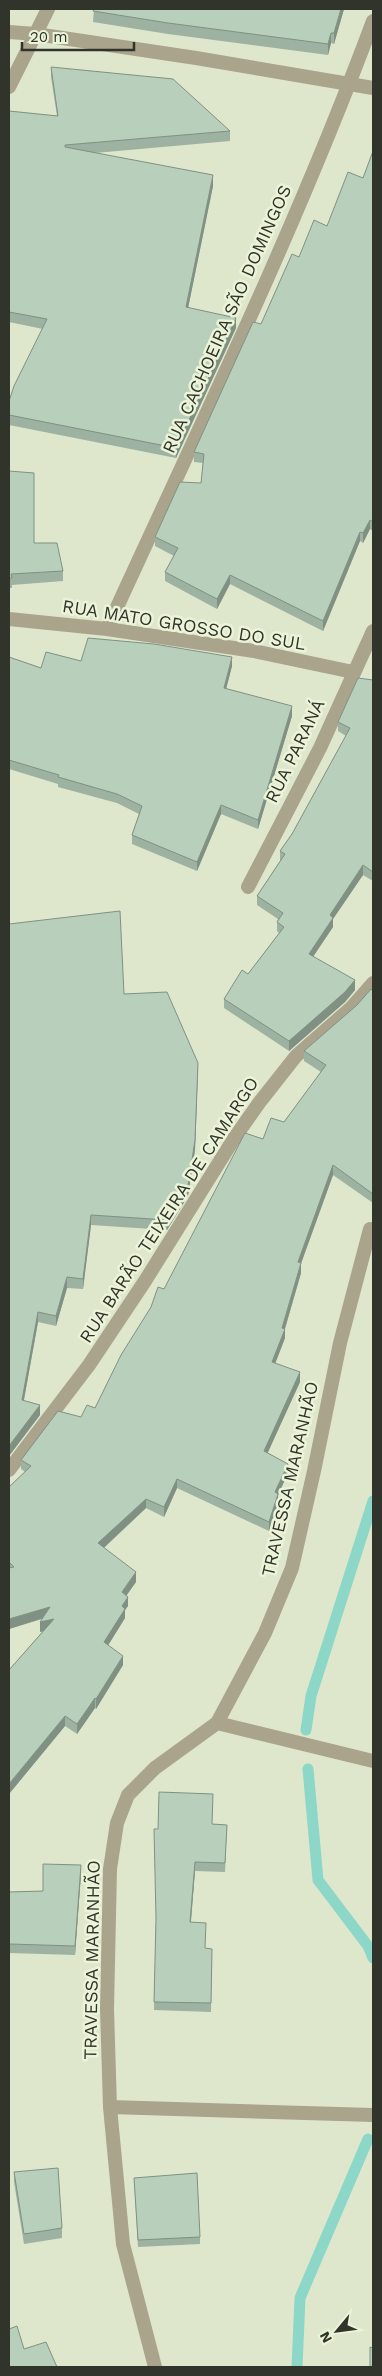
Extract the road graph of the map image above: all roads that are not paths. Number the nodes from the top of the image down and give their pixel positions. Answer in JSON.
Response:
{"nodes":[{"id":1,"x":48,"y":9,"type":"edge"},
{"id":2,"x":373,"y":21,"type":"edge"},
{"id":3,"x":9,"y":32,"type":"edge"},
{"id":4,"x":36,"y":34,"type":"junction"},
{"id":5,"x":350,"y":82,"type":"junction"},
{"id":6,"x":9,"y":87,"type":"edge"},
{"id":7,"x":373,"y":88,"type":"edge"},
{"id":8,"x":9,"y":619,"type":"edge"},
{"id":9,"x":107,"y":629,"type":"junction"},
{"id":10,"x":373,"y":631,"type":"edge"},
{"id":11,"x":353,"y":672,"type":"junction"},
{"id":12,"x":248,"y":887,"type":"dead end"},
{"id":13,"x":373,"y":983,"type":"edge"},
{"id":14,"x":370,"y":1229,"type":"dead end"},
{"id":15,"x":9,"y":1470,"type":"edge"},
{"id":16,"x":217,"y":1723,"type":"junction"},
{"id":17,"x":373,"y":1761,"type":"edge"},
{"id":18,"x":110,"y":2107,"type":"junction"},
{"id":19,"x":373,"y":2115,"type":"edge"},
{"id":20,"x":155,"y":2367,"type":"edge"}],
"edges":[{"from":1,"to":4,"type":"street"},
{"from":2,"to":5,"type":"street","name":"RUA CACHOEIRA SÃO DOMINGOS"},
{"from":3,"to":4,"type":"street"},
{"from":4,"to":5,"type":"street"},
{"from":4,"to":6,"type":"street"},
{"from":5,"to":7,"type":"street"},
{"from":5,"to":9,"type":"street","name":"RUA CACHOEIRA SÃO DOMINGOS"},
{"from":8,"to":9,"type":"street","name":"RUA MATO GROSSO DO SUL"},
{"from":9,"to":11,"type":"street","name":"RUA MATO GROSSO DO SUL"},
{"from":10,"to":11,"type":"street","name":"RUA PARANÁ"},
{"from":11,"to":12,"type":"street","name":"RUA PARANÁ"},
{"from":13,"to":15,"type":"street","name":"RUA BARÃO TEIXEIRA DE CAMARGO"},
{"from":14,"to":16,"type":"street","name":"TRAVESSA MARANHÃO"},
{"from":16,"to":17,"type":"street"},
{"from":16,"to":18,"type":"street","name":"TRAVESSA MARANHÃO"},
{"from":18,"to":19,"type":"street"},
{"from":18,"to":20,"type":"street","name":"TRAVESSA MARANHÃO"}]}
